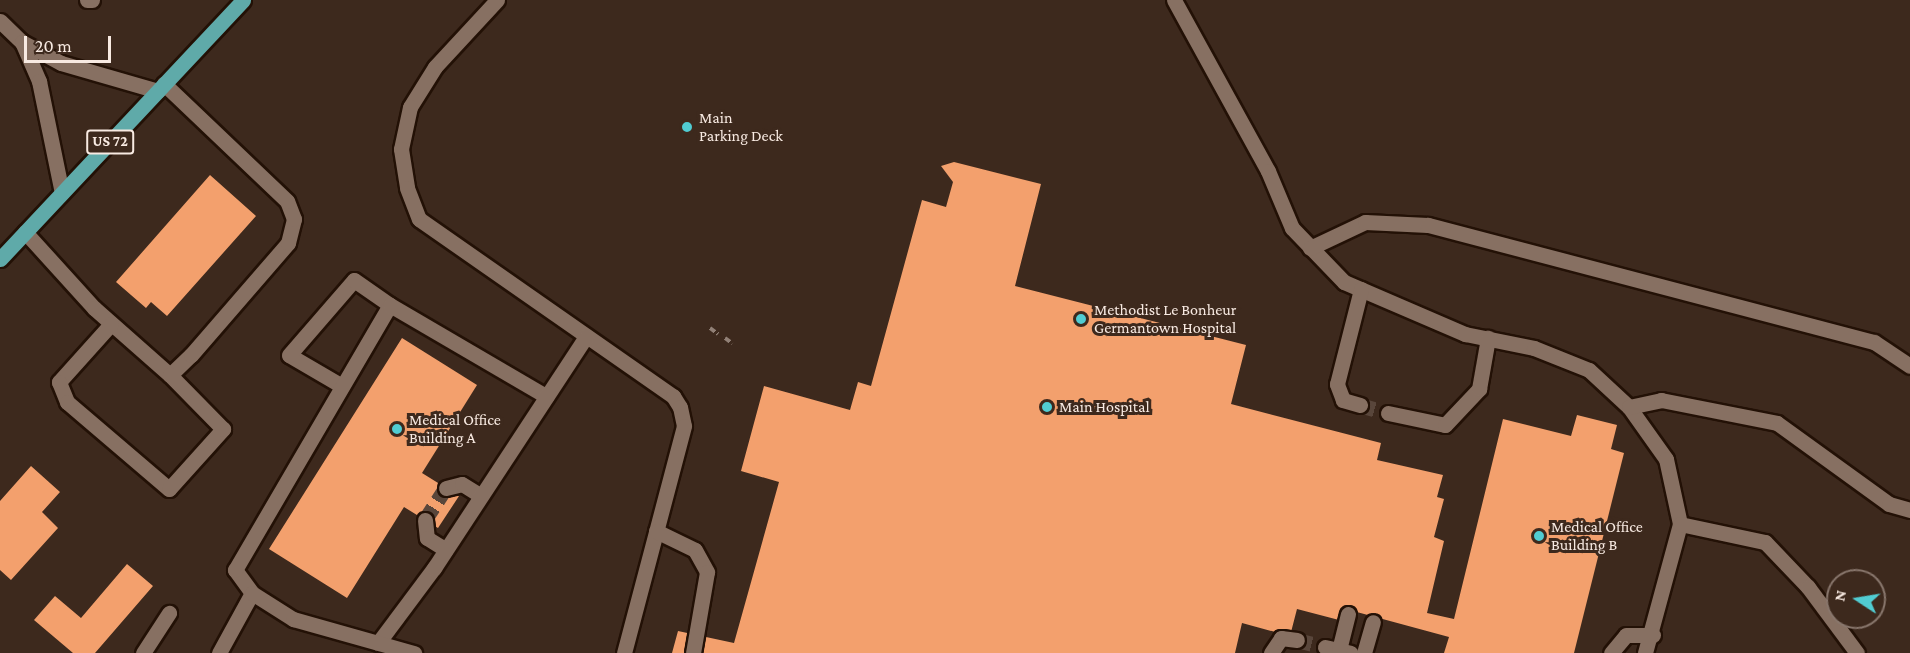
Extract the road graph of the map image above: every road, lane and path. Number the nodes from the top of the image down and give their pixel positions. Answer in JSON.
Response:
{"nodes":[{"id":1,"x":87,"y":0,"type":"edge"},
{"id":2,"x":92,"y":0,"type":"edge"},
{"id":3,"x":243,"y":0,"type":"edge"},
{"id":4,"x":497,"y":0,"type":"edge"},
{"id":5,"x":1174,"y":0,"type":"edge"},
{"id":6,"x":0,"y":21,"type":"edge"},
{"id":7,"x":22,"y":42,"type":"junction"},
{"id":8,"x":161,"y":88,"type":"junction"},
{"id":9,"x":62,"y":193,"type":"junction"},
{"id":10,"x":25,"y":232,"type":"junction"},
{"id":11,"x":1311,"y":248,"type":"junction"},
{"id":12,"x":0,"y":259,"type":"edge"},
{"id":13,"x":1361,"y":289,"type":"junction"},
{"id":14,"x":390,"y":305,"type":"junction"},
{"id":15,"x":111,"y":324,"type":"junction"},
{"id":16,"x":710,"y":328,"type":"dead end"},
{"id":17,"x":718,"y":334,"type":"dead end"},
{"id":18,"x":586,"y":337,"type":"junction"},
{"id":19,"x":725,"y":338,"type":"dead end"},
{"id":20,"x":1488,"y":338,"type":"junction"},
{"id":21,"x":732,"y":343,"type":"dead end"},
{"id":22,"x":1910,"y":366,"type":"edge"},
{"id":23,"x":170,"y":375,"type":"junction"},
{"id":24,"x":342,"y":386,"type":"junction"},
{"id":25,"x":546,"y":396,"type":"junction"},
{"id":26,"x":1360,"y":405,"type":"tunnel mouth"},
{"id":27,"x":1629,"y":406,"type":"junction"},
{"id":28,"x":1388,"y":412,"type":"tunnel mouth"},
{"id":29,"x":446,"y":488,"type":"dead end"},
{"id":30,"x":481,"y":496,"type":"junction"},
{"id":31,"x":1910,"y":510,"type":"edge"},
{"id":32,"x":425,"y":520,"type":"dead end"},
{"id":33,"x":1680,"y":524,"type":"junction"},
{"id":34,"x":656,"y":531,"type":"junction"},
{"id":35,"x":446,"y":550,"type":"junction"},
{"id":36,"x":252,"y":593,"type":"junction"},
{"id":37,"x":169,"y":613,"type":"dead end"},
{"id":38,"x":1348,"y":614,"type":"dead end"},
{"id":39,"x":1373,"y":622,"type":"dead end"},
{"id":40,"x":1653,"y":635,"type":"junction"},
{"id":41,"x":1297,"y":640,"type":"tunnel mouth"},
{"id":42,"x":378,"y":643,"type":"junction"},
{"id":43,"x":1338,"y":650,"type":"edge"},
{"id":44,"x":142,"y":653,"type":"edge"},
{"id":45,"x":219,"y":653,"type":"edge"},
{"id":46,"x":414,"y":653,"type":"edge"},
{"id":47,"x":624,"y":653,"type":"edge"},
{"id":48,"x":693,"y":653,"type":"edge"},
{"id":49,"x":1271,"y":653,"type":"edge"},
{"id":50,"x":1364,"y":653,"type":"edge"},
{"id":51,"x":1611,"y":653,"type":"edge"},
{"id":52,"x":1645,"y":653,"type":"edge"},
{"id":53,"x":1857,"y":653,"type":"edge"}],
"edges":[{"from":1,"to":2,"type":"lane"},
{"from":3,"to":8,"type":"main road","number":"US 72"},
{"from":4,"to":18,"type":"lane"},
{"from":5,"to":11,"type":"lane"},
{"from":6,"to":7,"type":"lane"},
{"from":7,"to":8,"type":"lane"},
{"from":7,"to":9,"type":"lane"},
{"from":8,"to":9,"type":"main road","number":"US 72"},
{"from":8,"to":23,"type":"lane"},
{"from":9,"to":10,"type":"main road","number":"US 72"},
{"from":10,"to":12,"type":"main road","number":"US 72"},
{"from":10,"to":15,"type":"lane"},
{"from":11,"to":13,"type":"lane"},
{"from":11,"to":22,"type":"lane"},
{"from":13,"to":20,"type":"lane"},
{"from":13,"to":26,"type":"lane"},
{"from":14,"to":24,"type":"lane"},
{"from":14,"to":24,"type":"lane"},
{"from":14,"to":25,"type":"lane"},
{"from":15,"to":23,"type":"lane"},
{"from":15,"to":23,"type":"lane"},
{"from":16,"to":17,"type":"path"},
{"from":18,"to":25,"type":"lane"},
{"from":18,"to":34,"type":"lane"},
{"from":19,"to":21,"type":"path"},
{"from":20,"to":27,"type":"lane"},
{"from":20,"to":28,"type":"lane"},
{"from":24,"to":36,"type":"lane"},
{"from":25,"to":30,"type":"lane"},
{"from":27,"to":31,"type":"lane"},
{"from":27,"to":33,"type":"lane"},
{"from":29,"to":30,"type":"lane"},
{"from":30,"to":35,"type":"lane"},
{"from":32,"to":35,"type":"lane"},
{"from":33,"to":40,"type":"lane"},
{"from":33,"to":53,"type":"lane"},
{"from":34,"to":47,"type":"lane"},
{"from":34,"to":48,"type":"lane"},
{"from":35,"to":42,"type":"lane"},
{"from":36,"to":42,"type":"lane"},
{"from":36,"to":45,"type":"lane"},
{"from":37,"to":44,"type":"lane"},
{"from":38,"to":43,"type":"lane"},
{"from":39,"to":50,"type":"lane"},
{"from":40,"to":51,"type":"lane"},
{"from":40,"to":52,"type":"lane"},
{"from":41,"to":49,"type":"lane"},
{"from":42,"to":46,"type":"lane"}]}
